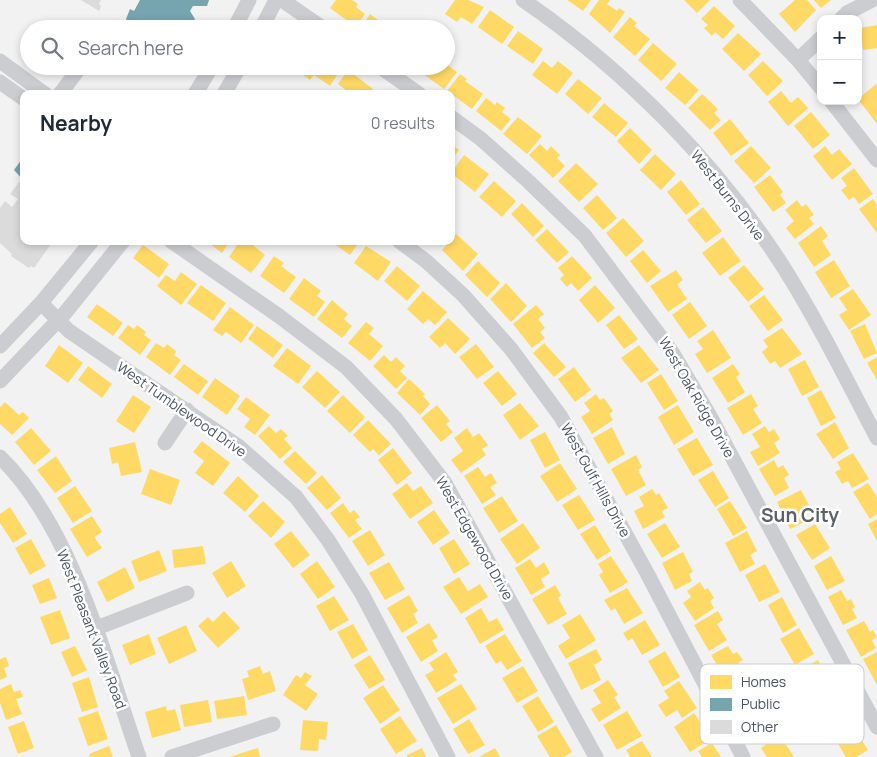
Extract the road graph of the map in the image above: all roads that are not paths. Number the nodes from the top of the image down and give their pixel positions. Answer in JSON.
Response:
{"nodes":[{"id":1,"x":249,"y":0,"type":"edge"},
{"id":2,"x":276,"y":0,"type":"edge"},
{"id":3,"x":282,"y":0,"type":"edge"},
{"id":4,"x":523,"y":0,"type":"edge"},
{"id":5,"x":740,"y":0,"type":"edge"},
{"id":6,"x":872,"y":0,"type":"edge"},
{"id":7,"x":845,"y":15,"type":"edge"},
{"id":8,"x":239,"y":20,"type":"edge"},
{"id":9,"x":265,"y":20,"type":"edge"},
{"id":10,"x":311,"y":20,"type":"edge"},
{"id":11,"x":817,"y":42,"type":"edge"},
{"id":12,"x":0,"y":60,"type":"edge"},
{"id":13,"x":798,"y":60,"type":"junction"},
{"id":14,"x":74,"y":75,"type":"edge"},
{"id":15,"x":207,"y":75,"type":"edge"},
{"id":16,"x":235,"y":75,"type":"edge"},
{"id":17,"x":392,"y":75,"type":"edge"},
{"id":18,"x":0,"y":82,"type":"edge"},
{"id":19,"x":817,"y":83,"type":"edge"},
{"id":20,"x":40,"y":90,"type":"edge"},
{"id":21,"x":63,"y":90,"type":"edge"},
{"id":22,"x":197,"y":90,"type":"edge"},
{"id":23,"x":226,"y":90,"type":"edge"},
{"id":24,"x":413,"y":90,"type":"edge"},
{"id":25,"x":20,"y":96,"type":"edge"},
{"id":26,"x":835,"y":105,"type":"edge"},
{"id":27,"x":455,"y":120,"type":"edge"},
{"id":28,"x":877,"y":160,"type":"edge"},
{"id":29,"x":89,"y":245,"type":"edge"},
{"id":30,"x":120,"y":245,"type":"edge"},
{"id":31,"x":177,"y":245,"type":"edge"},
{"id":32,"x":404,"y":245,"type":"edge"},
{"id":33,"x":40,"y":303,"type":"junction"},
{"id":34,"x":58,"y":320,"type":"junction"},
{"id":35,"x":0,"y":346,"type":"edge"},
{"id":36,"x":0,"y":381,"type":"edge"},
{"id":37,"x":187,"y":410,"type":"junction"},
{"id":38,"x":877,"y":438,"type":"edge"},
{"id":39,"x":165,"y":443,"type":"dead end"},
{"id":40,"x":0,"y":457,"type":"edge"},
{"id":41,"x":187,"y":593,"type":"dead end"},
{"id":42,"x":94,"y":630,"type":"junction"},
{"id":43,"x":843,"y":664,"type":"edge"},
{"id":44,"x":700,"y":675,"type":"edge"},
{"id":45,"x":864,"y":703,"type":"edge"},
{"id":46,"x":273,"y":724,"type":"dead end"},
{"id":47,"x":877,"y":727,"type":"edge"},
{"id":48,"x":735,"y":744,"type":"edge"},
{"id":49,"x":139,"y":757,"type":"edge"},
{"id":50,"x":172,"y":757,"type":"edge"},
{"id":51,"x":448,"y":757,"type":"edge"},
{"id":52,"x":596,"y":757,"type":"edge"},
{"id":53,"x":742,"y":757,"type":"edge"}],
"edges":[{"from":1,"to":8,"type":"street"},
{"from":2,"to":9,"type":"street"},
{"from":3,"to":10,"type":"street"},
{"from":4,"to":38,"type":"street","name":"West Burns Drive"},
{"from":5,"to":13,"type":"street"},
{"from":6,"to":7,"type":"street"},
{"from":11,"to":13,"type":"street"},
{"from":12,"to":20,"type":"street"},
{"from":13,"to":19,"type":"street"},
{"from":14,"to":21,"type":"street"},
{"from":15,"to":22,"type":"street"},
{"from":16,"to":23,"type":"street"},
{"from":17,"to":24,"type":"street"},
{"from":18,"to":25,"type":"street"},
{"from":26,"to":28,"type":"street"},
{"from":27,"to":43,"type":"street","name":"West Oak Ridge Drive"},
{"from":29,"to":33,"type":"street"},
{"from":30,"to":34,"type":"street"},
{"from":31,"to":52,"type":"street","name":"West Edgewood Drive"},
{"from":32,"to":44,"type":"street","name":"West Gulf Hills Drive"},
{"from":33,"to":34,"type":"street","name":"West Tumblewood Drive"},
{"from":33,"to":35,"type":"street"},
{"from":34,"to":36,"type":"street"},
{"from":34,"to":37,"type":"street","name":"West Tumblewood Drive"},
{"from":37,"to":39,"type":"street"},
{"from":37,"to":51,"type":"street","name":"West Tumblewood Drive"},
{"from":40,"to":42,"type":"street","name":"West Pleasant Valley Road"},
{"from":41,"to":42,"type":"street"},
{"from":42,"to":49,"type":"street","name":"West Pleasant Valley Road"},
{"from":45,"to":47,"type":"street","name":"West Oak Ridge Drive"},
{"from":46,"to":50,"type":"street"},
{"from":48,"to":53,"type":"street","name":"West Gulf Hills Drive"}]}
